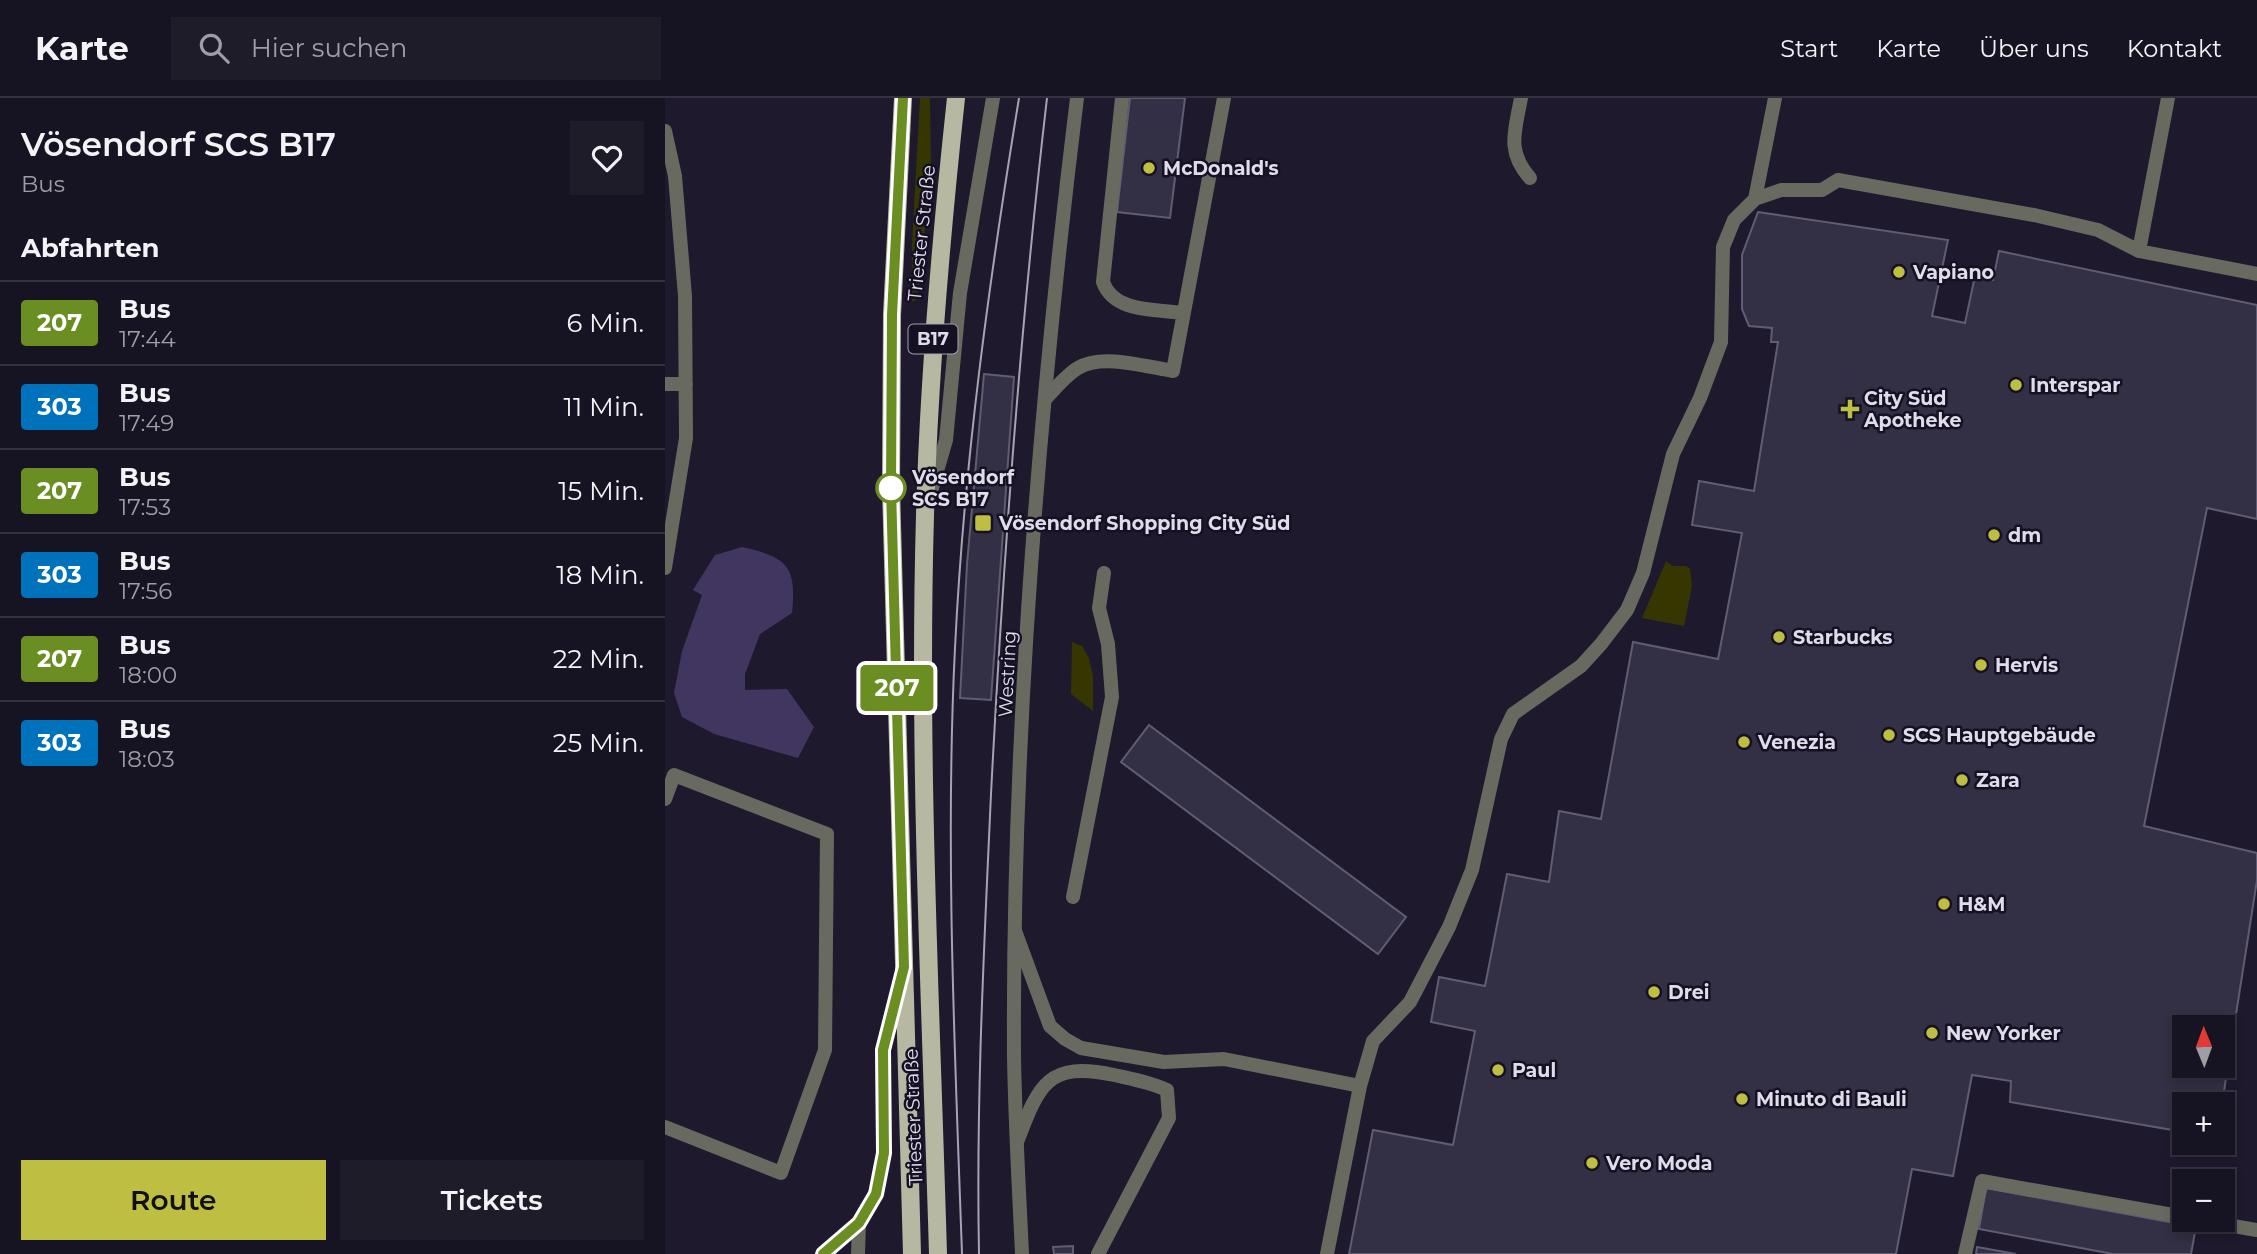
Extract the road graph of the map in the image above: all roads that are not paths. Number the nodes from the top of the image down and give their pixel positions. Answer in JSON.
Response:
{"nodes":[{"id":1,"x":903,"y":98,"type":"edge"},
{"id":2,"x":956,"y":98,"type":"edge"},
{"id":3,"x":993,"y":98,"type":"edge"},
{"id":4,"x":1076,"y":98,"type":"edge"},
{"id":5,"x":1122,"y":98,"type":"edge"},
{"id":6,"x":1224,"y":98,"type":"edge"},
{"id":7,"x":1521,"y":98,"type":"edge"},
{"id":8,"x":1775,"y":98,"type":"edge"},
{"id":9,"x":2168,"y":98,"type":"edge"},
{"id":10,"x":665,"y":131,"type":"edge"},
{"id":11,"x":1530,"y":178,"type":"dead end"},
{"id":12,"x":1755,"y":199,"type":"junction"},
{"id":13,"x":2139,"y":251,"type":"junction"},
{"id":14,"x":2257,"y":274,"type":"edge"},
{"id":15,"x":1183,"y":313,"type":"junction"},
{"id":16,"x":665,"y":384,"type":"edge"},
{"id":17,"x":686,"y":384,"type":"junction"},
{"id":18,"x":1045,"y":399,"type":"junction"},
{"id":19,"x":925,"y":513,"type":"junction"},
{"id":20,"x":665,"y":568,"type":"edge"},
{"id":21,"x":1104,"y":573,"type":"dead end"},
{"id":22,"x":665,"y":799,"type":"edge"},
{"id":23,"x":1073,"y":897,"type":"dead end"},
{"id":24,"x":1015,"y":929,"type":"junction"},
{"id":25,"x":904,"y":967,"type":"junction"},
{"id":26,"x":1360,"y":1086,"type":"junction"},
{"id":27,"x":665,"y":1127,"type":"edge"},
{"id":28,"x":1017,"y":1142,"type":"junction"},
{"id":29,"x":2172,"y":1215,"type":"edge"},
{"id":30,"x":859,"y":1223,"type":"junction"},
{"id":31,"x":2235,"y":1226,"type":"edge"},
{"id":32,"x":2257,"y":1230,"type":"edge"},
{"id":33,"x":823,"y":1254,"type":"edge"},
{"id":34,"x":858,"y":1254,"type":"edge"},
{"id":35,"x":912,"y":1254,"type":"edge"},
{"id":36,"x":938,"y":1254,"type":"edge"},
{"id":37,"x":1022,"y":1254,"type":"edge"},
{"id":38,"x":1098,"y":1254,"type":"edge"},
{"id":39,"x":1327,"y":1254,"type":"edge"},
{"id":40,"x":1965,"y":1254,"type":"edge"}],
"edges":[{"from":1,"to":25,"type":"main road","name":"Triester Straße","number":"B17"},
{"from":2,"to":19,"type":"main road","name":"Triester Straße","number":"B17"},
{"from":3,"to":19,"type":"street"},
{"from":4,"to":18,"type":"street","name":"Westring"},
{"from":5,"to":15,"type":"street"},
{"from":6,"to":15,"type":"street"},
{"from":7,"to":11,"type":"street"},
{"from":8,"to":12,"type":"street"},
{"from":9,"to":13,"type":"street"},
{"from":10,"to":17,"type":"street"},
{"from":12,"to":13,"type":"street"},
{"from":12,"to":26,"type":"street"},
{"from":13,"to":14,"type":"street"},
{"from":15,"to":18,"type":"street"},
{"from":16,"to":17,"type":"street"},
{"from":17,"to":20,"type":"street"},
{"from":18,"to":24,"type":"street","name":"Westring"},
{"from":19,"to":36,"type":"main road","name":"Triester Straße","number":"B17"},
{"from":21,"to":23,"type":"street"},
{"from":22,"to":27,"type":"street"},
{"from":24,"to":26,"type":"street"},
{"from":24,"to":28,"type":"street","name":"Westring"},
{"from":25,"to":30,"type":"street"},
{"from":25,"to":35,"type":"main road","name":"Triester Straße","number":"B17"},
{"from":26,"to":39,"type":"street"},
{"from":28,"to":37,"type":"street","name":"Westring"},
{"from":28,"to":38,"type":"street"},
{"from":29,"to":40,"type":"street"},
{"from":30,"to":33,"type":"street"},
{"from":30,"to":34,"type":"street"},
{"from":31,"to":32,"type":"street"}]}
